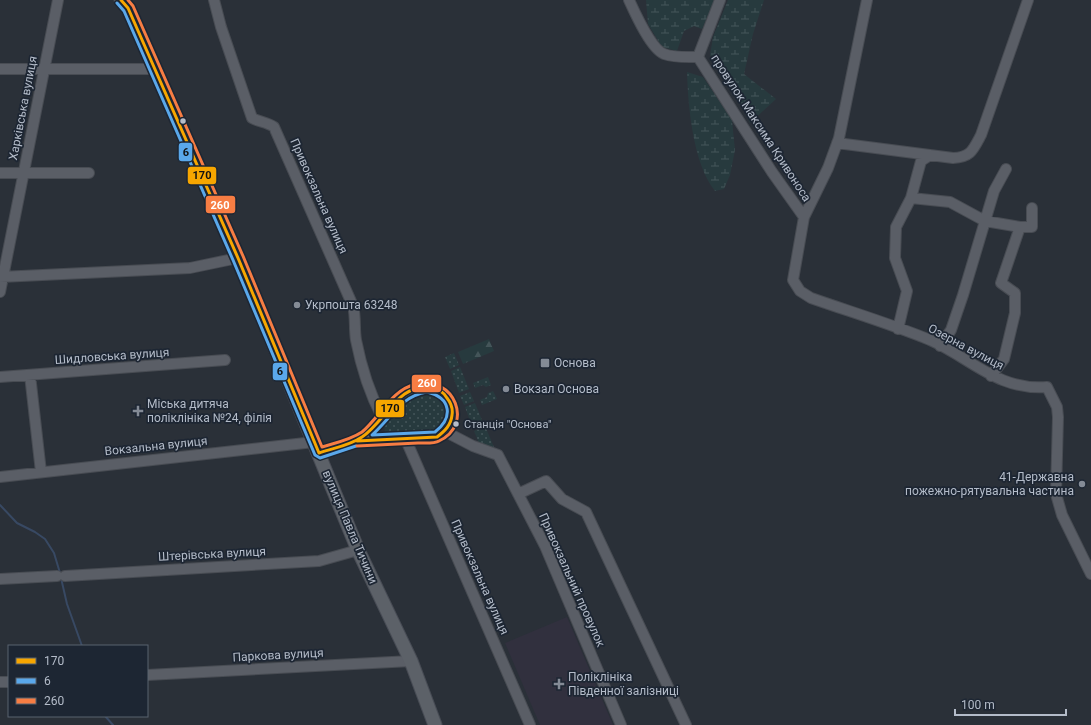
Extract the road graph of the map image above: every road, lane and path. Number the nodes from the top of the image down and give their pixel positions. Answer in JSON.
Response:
{"nodes":[{"id":1,"x":58,"y":0,"type":"edge"},
{"id":2,"x":121,"y":0,"type":"edge"},
{"id":3,"x":214,"y":0,"type":"edge"},
{"id":4,"x":629,"y":0,"type":"edge"},
{"id":5,"x":720,"y":0,"type":"edge"},
{"id":6,"x":867,"y":0,"type":"edge"},
{"id":7,"x":1028,"y":0,"type":"edge"},
{"id":8,"x":698,"y":56,"type":"junction"},
{"id":9,"x":45,"y":68,"type":"junction"},
{"id":10,"x":0,"y":69,"type":"edge"},
{"id":11,"x":154,"y":69,"type":"junction"},
{"id":12,"x":837,"y":143,"type":"junction"},
{"id":13,"x":930,"y":155,"type":"junction"},
{"id":14,"x":1006,"y":169,"type":"dead end"},
{"id":15,"x":0,"y":173,"type":"edge"},
{"id":16,"x":24,"y":173,"type":"junction"},
{"id":17,"x":88,"y":173,"type":"dead end"},
{"id":18,"x":911,"y":198,"type":"junction"},
{"id":19,"x":1032,"y":208,"type":"dead end"},
{"id":20,"x":804,"y":217,"type":"junction"},
{"id":21,"x":985,"y":221,"type":"junction"},
{"id":22,"x":1020,"y":227,"type":"junction"},
{"id":23,"x":238,"y":258,"type":"junction"},
{"id":24,"x":2,"y":277,"type":"edge"},
{"id":25,"x":0,"y":292,"type":"edge"},
{"id":26,"x":898,"y":329,"type":"junction"},
{"id":27,"x":940,"y":346,"type":"junction"},
{"id":28,"x":225,"y":360,"type":"dead end"},
{"id":29,"x":30,"y":375,"type":"junction"},
{"id":30,"x":991,"y":376,"type":"junction"},
{"id":31,"x":0,"y":378,"type":"edge"},
{"id":32,"x":382,"y":417,"type":"junction"},
{"id":33,"x":446,"y":432,"type":"junction"},
{"id":34,"x":406,"y":440,"type":"junction"},
{"id":35,"x":357,"y":441,"type":"junction"},
{"id":36,"x":316,"y":448,"type":"junction"},
{"id":37,"x":41,"y":472,"type":"junction"},
{"id":38,"x":0,"y":477,"type":"edge"},
{"id":39,"x":518,"y":494,"type":"junction"},
{"id":40,"x":358,"y":550,"type":"junction"},
{"id":41,"x":1091,"y":574,"type":"edge"},
{"id":42,"x":0,"y":579,"type":"edge"},
{"id":43,"x":411,"y":661,"type":"junction"},
{"id":44,"x":148,"y":675,"type":"edge"},
{"id":45,"x":434,"y":725,"type":"edge"},
{"id":46,"x":530,"y":725,"type":"edge"},
{"id":47,"x":621,"y":725,"type":"edge"},
{"id":48,"x":686,"y":725,"type":"edge"}],
"edges":[{"from":1,"to":9,"type":"street","name":"Харківська вулиця"},
{"from":2,"to":11,"type":"main road","name":"вулиця Павла Тичини"},
{"from":3,"to":32,"type":"street","name":"Привокзальна вулиця"},
{"from":4,"to":8,"type":"street","name":"провулок Максима Кривоноса"},
{"from":5,"to":8,"type":"street"},
{"from":6,"to":12,"type":"street","name":"Озерна вулиця"},
{"from":7,"to":13,"type":"street"},
{"from":8,"to":20,"type":"street","name":"провулок Максима Кривоноса"},
{"from":9,"to":10,"type":"street"},
{"from":9,"to":11,"type":"street"},
{"from":9,"to":16,"type":"street","name":"Харківська вулиця"},
{"from":11,"to":23,"type":"main road","name":"вулиця Павла Тичини"},
{"from":12,"to":13,"type":"street"},
{"from":12,"to":20,"type":"street","name":"Озерна вулиця"},
{"from":13,"to":18,"type":"street"},
{"from":14,"to":21,"type":"street"},
{"from":15,"to":16,"type":"street"},
{"from":16,"to":17,"type":"street"},
{"from":16,"to":24,"type":"street","name":"Харківська вулиця"},
{"from":18,"to":21,"type":"street"},
{"from":18,"to":26,"type":"street"},
{"from":19,"to":22,"type":"street"},
{"from":20,"to":26,"type":"street","name":"Озерна вулиця"},
{"from":21,"to":22,"type":"street"},
{"from":21,"to":27,"type":"street"},
{"from":22,"to":30,"type":"street"},
{"from":23,"to":24,"type":"street"},
{"from":23,"to":36,"type":"main road","name":"вулиця Павла Тичини"},
{"from":24,"to":25,"type":"street","name":"Харківська вулиця"},
{"from":26,"to":27,"type":"street","name":"Озерна вулиця"},
{"from":27,"to":30,"type":"street","name":"Озерна вулиця"},
{"from":28,"to":29,"type":"street","name":"Шидловська вулиця"},
{"from":29,"to":31,"type":"street","name":"Шидловська вулиця"},
{"from":29,"to":37,"type":"street"},
{"from":30,"to":41,"type":"street","name":"Озерна вулиця"},
{"from":32,"to":33,"type":"street"},
{"from":32,"to":35,"type":"street"},
{"from":33,"to":34,"type":"street"},
{"from":33,"to":39,"type":"street","name":"Привокзальний провулок"},
{"from":34,"to":35,"type":"street"},
{"from":34,"to":46,"type":"street","name":"Привокзальна вулиця"},
{"from":35,"to":36,"type":"street"},
{"from":36,"to":37,"type":"street","name":"Вокзальна вулиця"},
{"from":36,"to":40,"type":"main road","name":"вулиця Павла Тичини"},
{"from":37,"to":38,"type":"street","name":"Вокзальна вулиця"},
{"from":39,"to":47,"type":"street","name":"Привокзальний провулок"},
{"from":39,"to":48,"type":"street"},
{"from":40,"to":42,"type":"street","name":"Штерівська вулиця"},
{"from":40,"to":43,"type":"main road","name":"вулиця Павла Тичини"},
{"from":43,"to":44,"type":"street","name":"Паркова вулиця"},
{"from":43,"to":45,"type":"main road","name":"вулиця Павла Тичини"}]}
